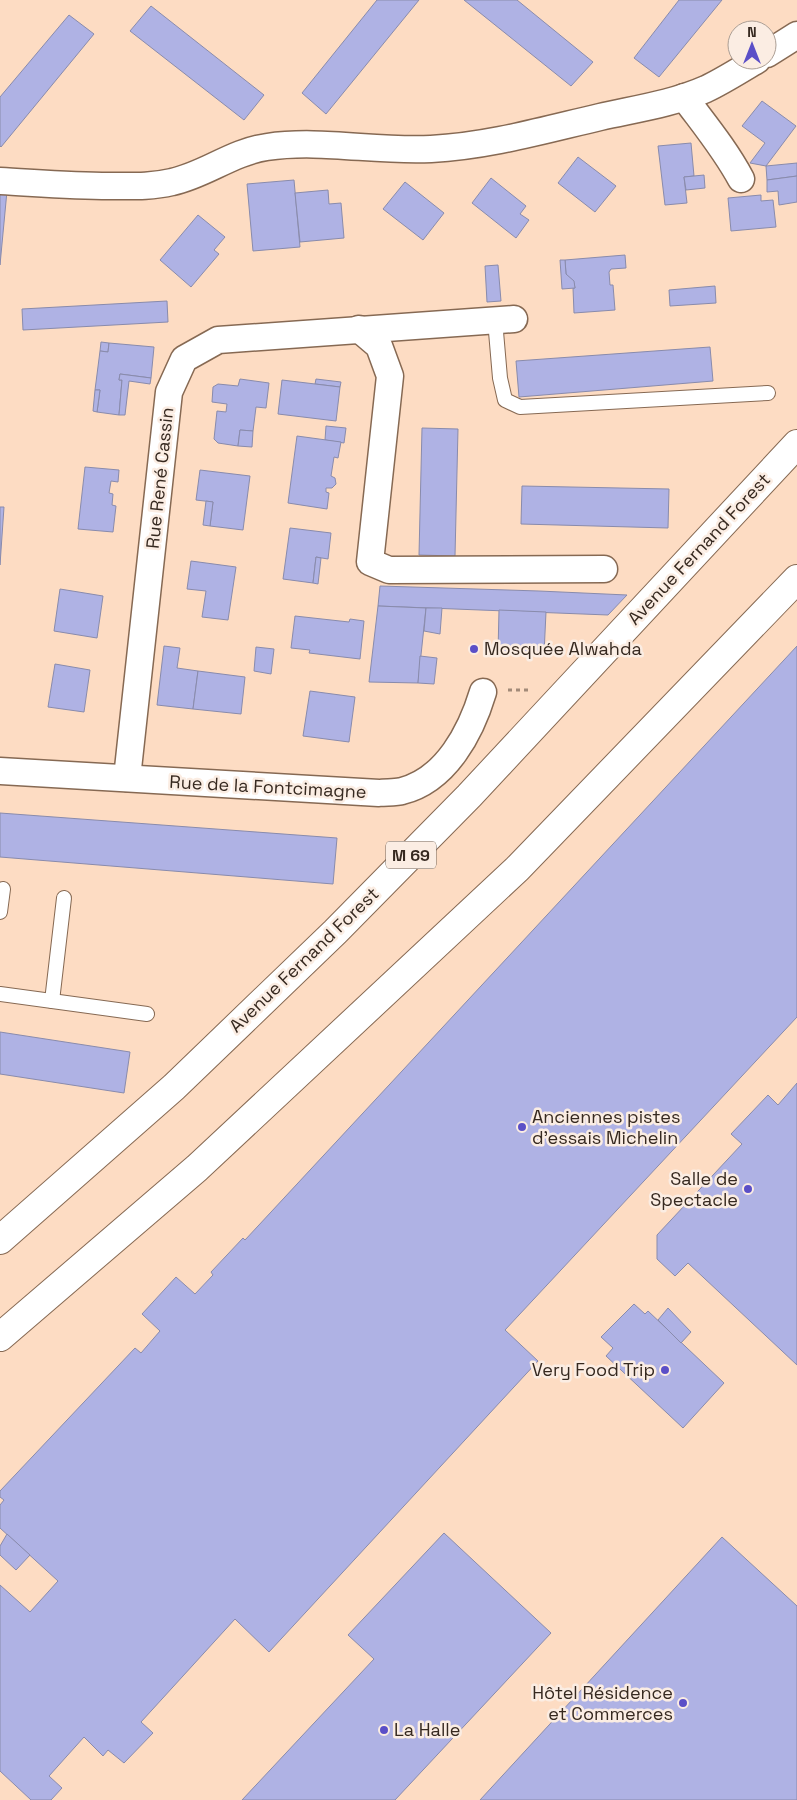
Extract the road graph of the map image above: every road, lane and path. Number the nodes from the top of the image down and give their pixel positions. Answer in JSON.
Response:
{"nodes":[{"id":1,"x":797,"y":35,"type":"edge"},
{"id":2,"x":777,"y":48,"type":"edge"},
{"id":3,"x":739,"y":70,"type":"edge"},
{"id":4,"x":684,"y":97,"type":"junction"},
{"id":5,"x":741,"y":179,"type":"dead end"},
{"id":6,"x":0,"y":181,"type":"edge"},
{"id":7,"x":505,"y":320,"type":"joint"},
{"id":8,"x":359,"y":329,"type":"junction"},
{"id":9,"x":768,"y":392,"type":"dead end"},
{"id":10,"x":797,"y":444,"type":"edge"},
{"id":11,"x":604,"y":569,"type":"dead end"},
{"id":12,"x":797,"y":579,"type":"edge"},
{"id":13,"x":483,"y":692,"type":"joint"},
{"id":14,"x":553,"y":704,"type":"junction"},
{"id":15,"x":0,"y":771,"type":"edge"},
{"id":16,"x":127,"y":778,"type":"junction"},
{"id":17,"x":3,"y":889,"type":"dead end"},
{"id":18,"x":64,"y":898,"type":"dead end"},
{"id":19,"x":0,"y":912,"type":"edge"},
{"id":20,"x":0,"y":994,"type":"edge"},
{"id":21,"x":52,"y":1001,"type":"junction"},
{"id":22,"x":147,"y":1014,"type":"dead end"},
{"id":23,"x":0,"y":1240,"type":"edge"},
{"id":24,"x":0,"y":1337,"type":"edge"}],
"edges":[{"from":1,"to":2,"type":"street"},
{"from":3,"to":4,"type":"street"},
{"from":4,"to":5,"type":"street"},
{"from":4,"to":6,"type":"street"},
{"from":7,"to":8,"type":"street","name":"Rue René Cassin"},
{"from":7,"to":9,"type":"lane"},
{"from":8,"to":11,"type":"street"},
{"from":8,"to":16,"type":"street","name":"Rue René Cassin"},
{"from":10,"to":14,"type":"main road","name":"Avenue Fernand Forest","number":"M 69"},
{"from":12,"to":24,"type":"main road"},
{"from":13,"to":14,"type":"path"},
{"from":13,"to":16,"type":"street","name":"Rue de la Fontcimagne"},
{"from":14,"to":23,"type":"main road","name":"Avenue Fernand Forest","number":"M 69"},
{"from":15,"to":16,"type":"street","name":"Rue de la Fontcimagne"},
{"from":17,"to":19,"type":"lane"},
{"from":18,"to":21,"type":"lane"},
{"from":20,"to":21,"type":"lane"},
{"from":21,"to":22,"type":"lane"}]}
